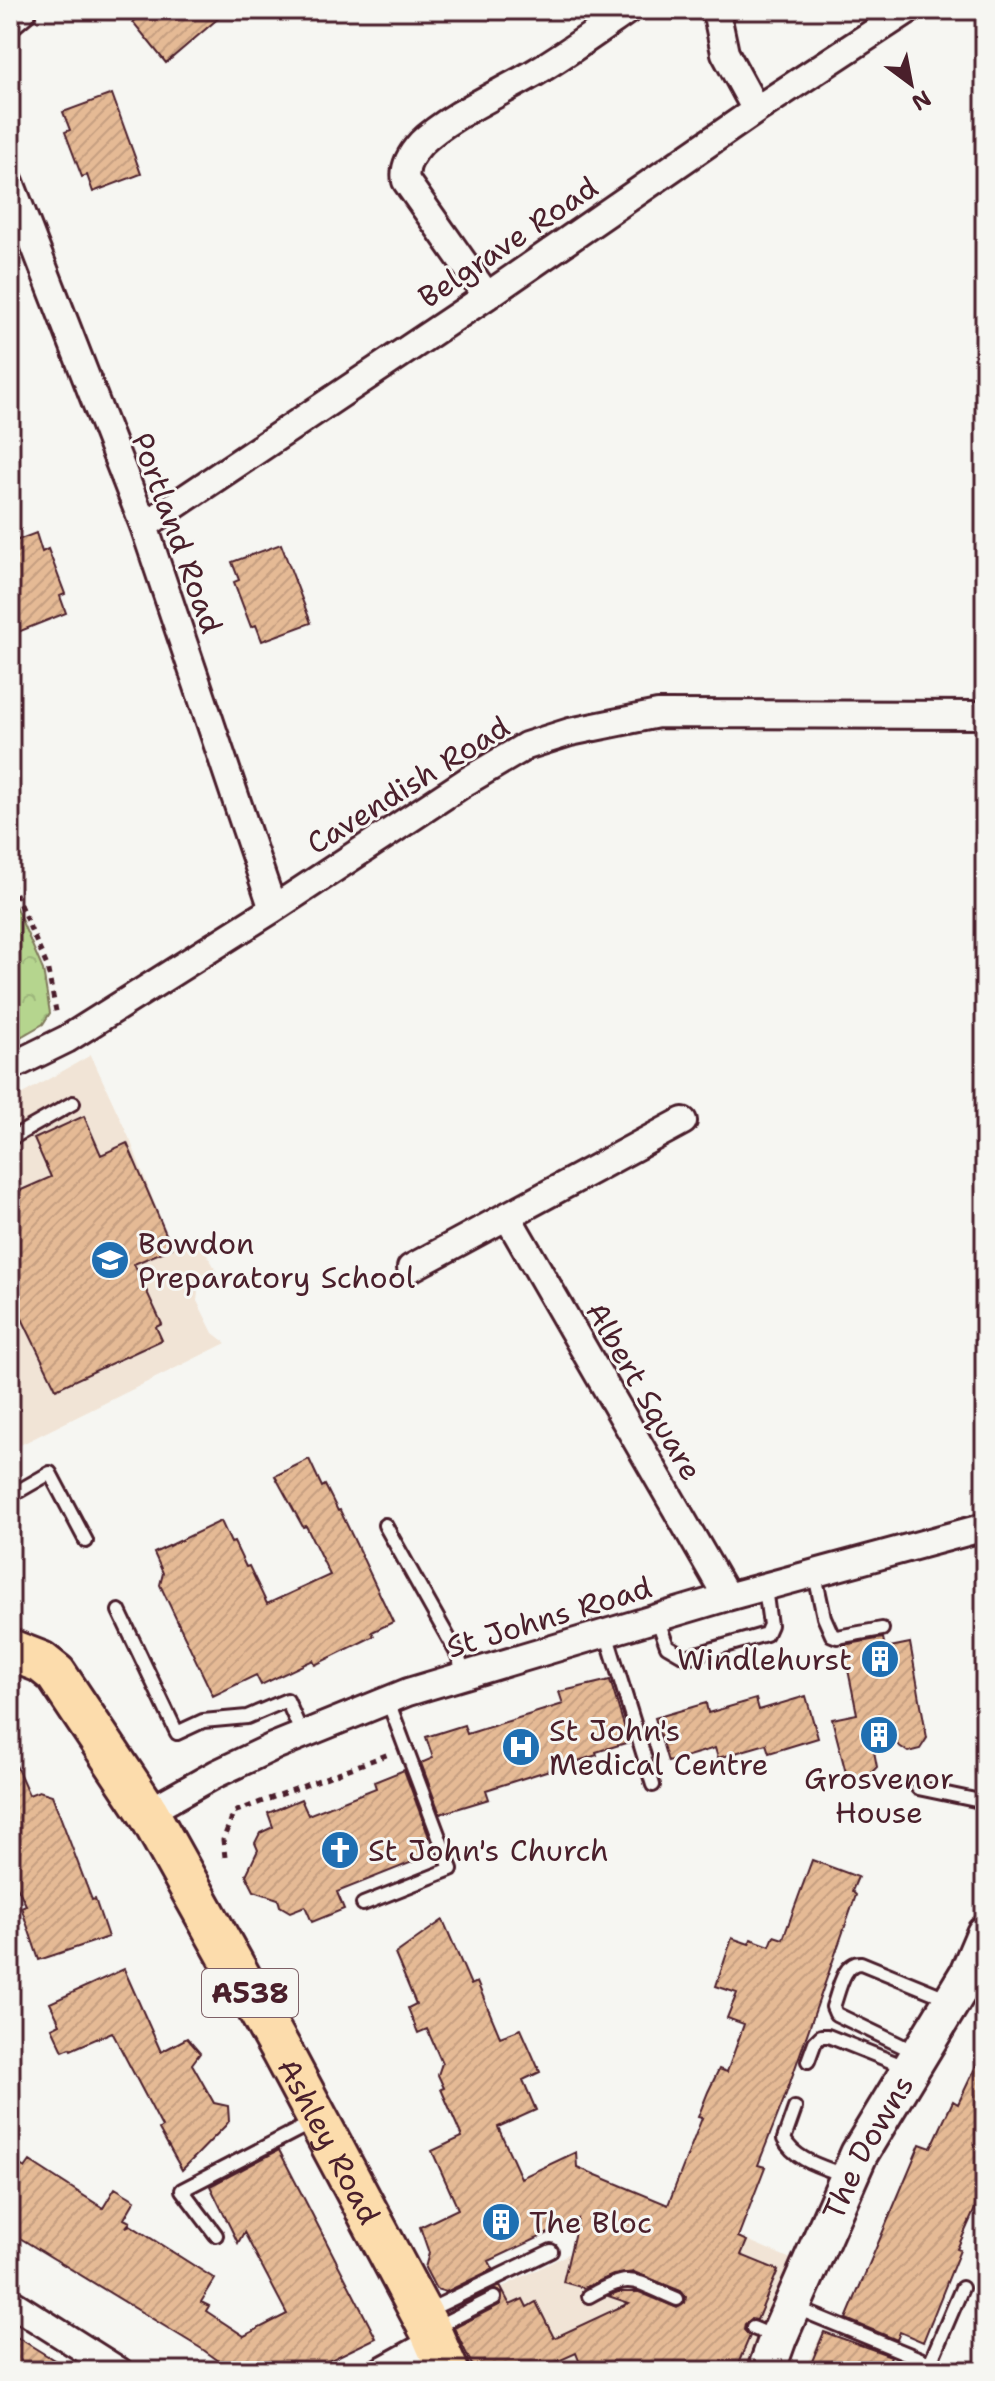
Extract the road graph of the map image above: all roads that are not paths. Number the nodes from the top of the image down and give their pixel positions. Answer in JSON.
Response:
{"nodes":[{"id":1,"x":23,"y":10,"type":"edge"},
{"id":2,"x":628,"y":10,"type":"edge"},
{"id":3,"x":712,"y":10,"type":"edge"},
{"id":4,"x":908,"y":10,"type":"edge"},
{"id":5,"x":10,"y":21,"type":"edge"},
{"id":6,"x":756,"y":110,"type":"junction"},
{"id":7,"x":10,"y":182,"type":"edge"},
{"id":8,"x":487,"y":296,"type":"junction"},
{"id":9,"x":144,"y":526,"type":"junction"},
{"id":10,"x":985,"y":715,"type":"edge"},
{"id":11,"x":273,"y":909,"type":"junction"},
{"id":12,"x":10,"y":1067,"type":"edge"},
{"id":13,"x":73,"y":1103,"type":"dead end"},
{"id":14,"x":683,"y":1121,"type":"dead end"},
{"id":15,"x":10,"y":1139,"type":"edge"},
{"id":16,"x":507,"y":1216,"type":"junction"},
{"id":17,"x":411,"y":1268,"type":"dead end"},
{"id":18,"x":10,"y":1496,"type":"edge"},
{"id":19,"x":385,"y":1525,"type":"dead end"},
{"id":20,"x":985,"y":1527,"type":"edge"},
{"id":21,"x":86,"y":1541,"type":"dead end"},
{"id":22,"x":815,"y":1575,"type":"junction"},
{"id":23,"x":765,"y":1588,"type":"junction"},
{"id":24,"x":727,"y":1597,"type":"junction"},
{"id":25,"x":119,"y":1611,"type":"dead end"},
{"id":26,"x":657,"y":1618,"type":"junction"},
{"id":27,"x":882,"y":1629,"type":"dead end"},
{"id":28,"x":606,"y":1633,"type":"junction"},
{"id":29,"x":10,"y":1650,"type":"edge"},
{"id":30,"x":464,"y":1676,"type":"junction"},
{"id":31,"x":388,"y":1701,"type":"junction"},
{"id":32,"x":302,"y":1734,"type":"junction"},
{"id":33,"x":653,"y":1785,"type":"dead end"},
{"id":34,"x":918,"y":1788,"type":"dead end"},
{"id":35,"x":985,"y":1802,"type":"edge"},
{"id":36,"x":148,"y":1812,"type":"junction"},
{"id":37,"x":363,"y":1904,"type":"dead end"},
{"id":38,"x":985,"y":1934,"type":"edge"},
{"id":39,"x":968,"y":1988,"type":"edge"},
{"id":40,"x":808,"y":2061,"type":"dead end"},
{"id":41,"x":915,"y":2062,"type":"junction"},
{"id":42,"x":795,"y":2108,"type":"dead end"},
{"id":43,"x":318,"y":2119,"type":"junction"},
{"id":44,"x":849,"y":2177,"type":"junction"},
{"id":45,"x":216,"y":2235,"type":"dead end"},
{"id":46,"x":551,"y":2251,"type":"dead end"},
{"id":47,"x":962,"y":2288,"type":"dead end"},
{"id":48,"x":589,"y":2296,"type":"dead end"},
{"id":49,"x":494,"y":2298,"type":"dead end"},
{"id":50,"x":677,"y":2299,"type":"dead end"},
{"id":51,"x":10,"y":2302,"type":"edge"},
{"id":52,"x":772,"y":2336,"type":"edge"},
{"id":53,"x":433,"y":2339,"type":"edge"},
{"id":54,"x":929,"y":2367,"type":"edge"},
{"id":55,"x":119,"y":2371,"type":"edge"},
{"id":56,"x":381,"y":2371,"type":"edge"}],
"edges":[{"from":1,"to":5,"type":"street"},
{"from":2,"to":8,"type":"street"},
{"from":3,"to":6,"type":"street"},
{"from":4,"to":6,"type":"street","name":"Belgrave Road"},
{"from":6,"to":8,"type":"street","name":"Belgrave Road"},
{"from":7,"to":9,"type":"street","name":"Portland Road"},
{"from":8,"to":9,"type":"street","name":"Belgrave Road"},
{"from":9,"to":11,"type":"street","name":"Portland Road"},
{"from":10,"to":11,"type":"street","name":"Cavendish Road"},
{"from":11,"to":12,"type":"street","name":"Cavendish Road"},
{"from":13,"to":15,"type":"lane"},
{"from":14,"to":16,"type":"street"},
{"from":16,"to":17,"type":"street"},
{"from":16,"to":24,"type":"street","name":"Albert Square"},
{"from":18,"to":21,"type":"lane"},
{"from":19,"to":30,"type":"lane"},
{"from":20,"to":22,"type":"street","name":"St Johns Road"},
{"from":22,"to":23,"type":"street","name":"St Johns Road"},
{"from":22,"to":27,"type":"lane"},
{"from":23,"to":24,"type":"street","name":"St Johns Road"},
{"from":23,"to":26,"type":"lane"},
{"from":24,"to":26,"type":"street","name":"St Johns Road"},
{"from":25,"to":32,"type":"lane"},
{"from":26,"to":28,"type":"street","name":"St Johns Road"},
{"from":28,"to":30,"type":"street","name":"St Johns Road"},
{"from":28,"to":33,"type":"lane"},
{"from":29,"to":36,"type":"main road","name":"Ashley Road","number":"A538"},
{"from":30,"to":31,"type":"street","name":"St Johns Road"},
{"from":31,"to":32,"type":"street","name":"St Johns Road"},
{"from":31,"to":37,"type":"lane"},
{"from":32,"to":36,"type":"street","name":"St Johns Road"},
{"from":34,"to":35,"type":"lane"},
{"from":36,"to":43,"type":"main road","name":"Ashley Road","number":"A538"},
{"from":38,"to":39,"type":"street","name":"The Downs"},
{"from":39,"to":41,"type":"street","name":"The Downs"},
{"from":39,"to":41,"type":"lane"},
{"from":40,"to":41,"type":"lane"},
{"from":41,"to":44,"type":"street","name":"The Downs"},
{"from":42,"to":44,"type":"lane"},
{"from":43,"to":45,"type":"lane"},
{"from":43,"to":53,"type":"main road","name":"Ashley Road","number":"A538"},
{"from":44,"to":52,"type":"street","name":"The Downs"},
{"from":46,"to":53,"type":"lane"},
{"from":47,"to":54,"type":"lane"},
{"from":48,"to":50,"type":"lane"},
{"from":49,"to":53,"type":"lane"},
{"from":51,"to":55,"type":"street"},
{"from":52,"to":54,"type":"lane"},
{"from":53,"to":56,"type":"street"}]}
